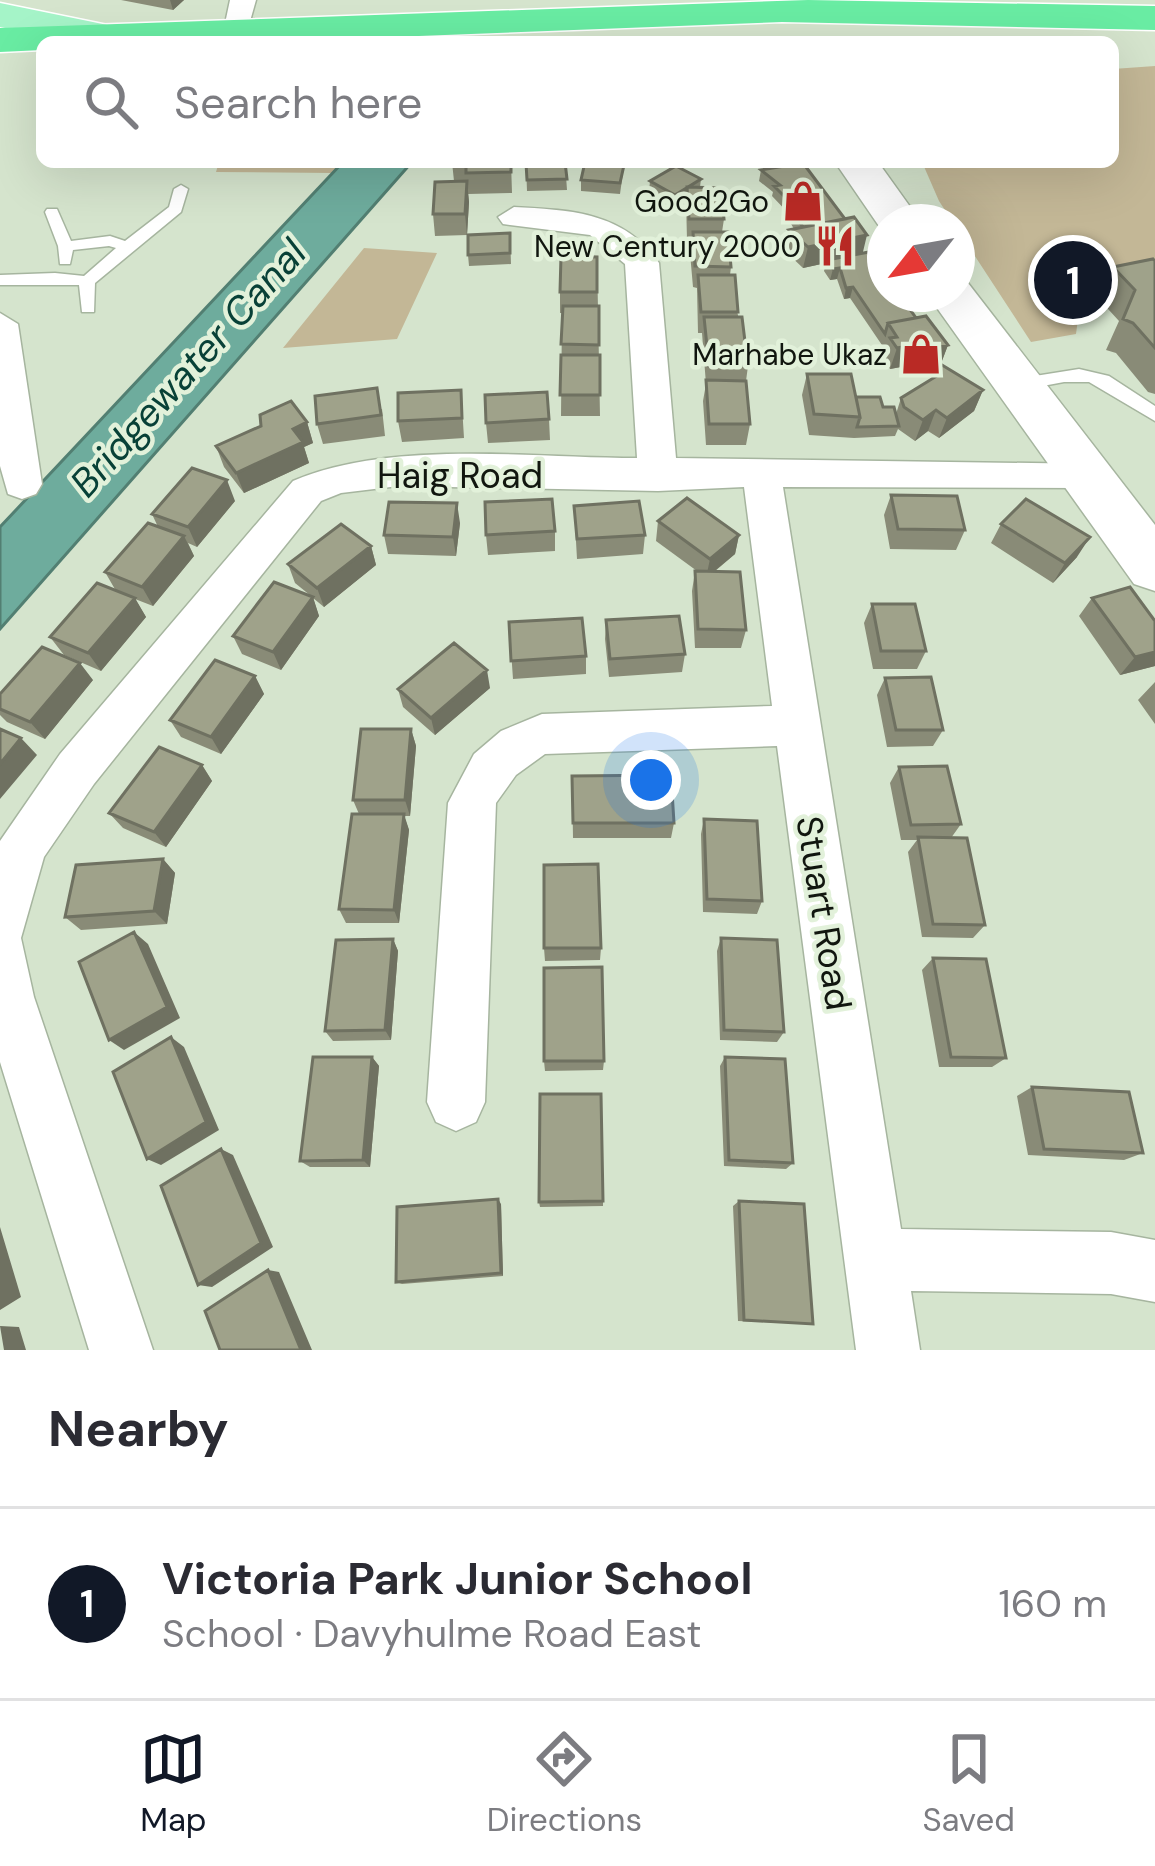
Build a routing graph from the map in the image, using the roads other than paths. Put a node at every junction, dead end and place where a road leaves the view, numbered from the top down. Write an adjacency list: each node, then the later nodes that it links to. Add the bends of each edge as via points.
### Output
1 (942, 8): 2 (highway); 5 (highway); 7 (highway)
2 (746, 18): 4 (highway)
3 (1155, 18): 5 (highway)
4 (240, 25): 6 (highway)
5 (1086, 30)
6 (124, 36)
7 (818, 36)
8 (1119, 44): 9 (highway)
9 (1155, 44)
10 (860, 168): 12 (street)
11 (181, 189): 16 (lane, via 176,209)
12 (886, 204)
13 (52, 212): 15 (lane)
14 (514, 217): 27 (street, via 604,227 641,263)
15 (66, 246): 16 (lane); 17 (lane)
16 (127, 247): 19 (lane)
17 (64, 273): 18 (lane); 19 (lane)
18 (0, 280)
19 (87, 282): 20 (lane)
20 (88, 308)
21 (964, 312): 23 (street)
22 (0, 325): 28 (street)
23 (1016, 385): 24 (lane, via 1099,374); 25 (street)
24 (1155, 415)
25 (1082, 474): 26 (street, Haig Road); 29 (street)
26 (762, 476): 27 (street, Haig Road); 30 (street, Stuart Road)
27 (658, 477): 31 (street, Haig Road, via 399,472 334,479 307,491 76,769 22,848)
28 (22, 484)
29 (1155, 568)
30 (795, 725): 33 (street, via 542,734 493,763 472,803); 34 (street, Stuart Road)
31 (0, 925)
32 (0, 952): 36 (street, via 7,997)
33 (456, 1102)
34 (877, 1260): 35 (street, via 1111,1263); 37 (street, Stuart Road)
35 (1155, 1271)
36 (122, 1350)
37 (888, 1350)

